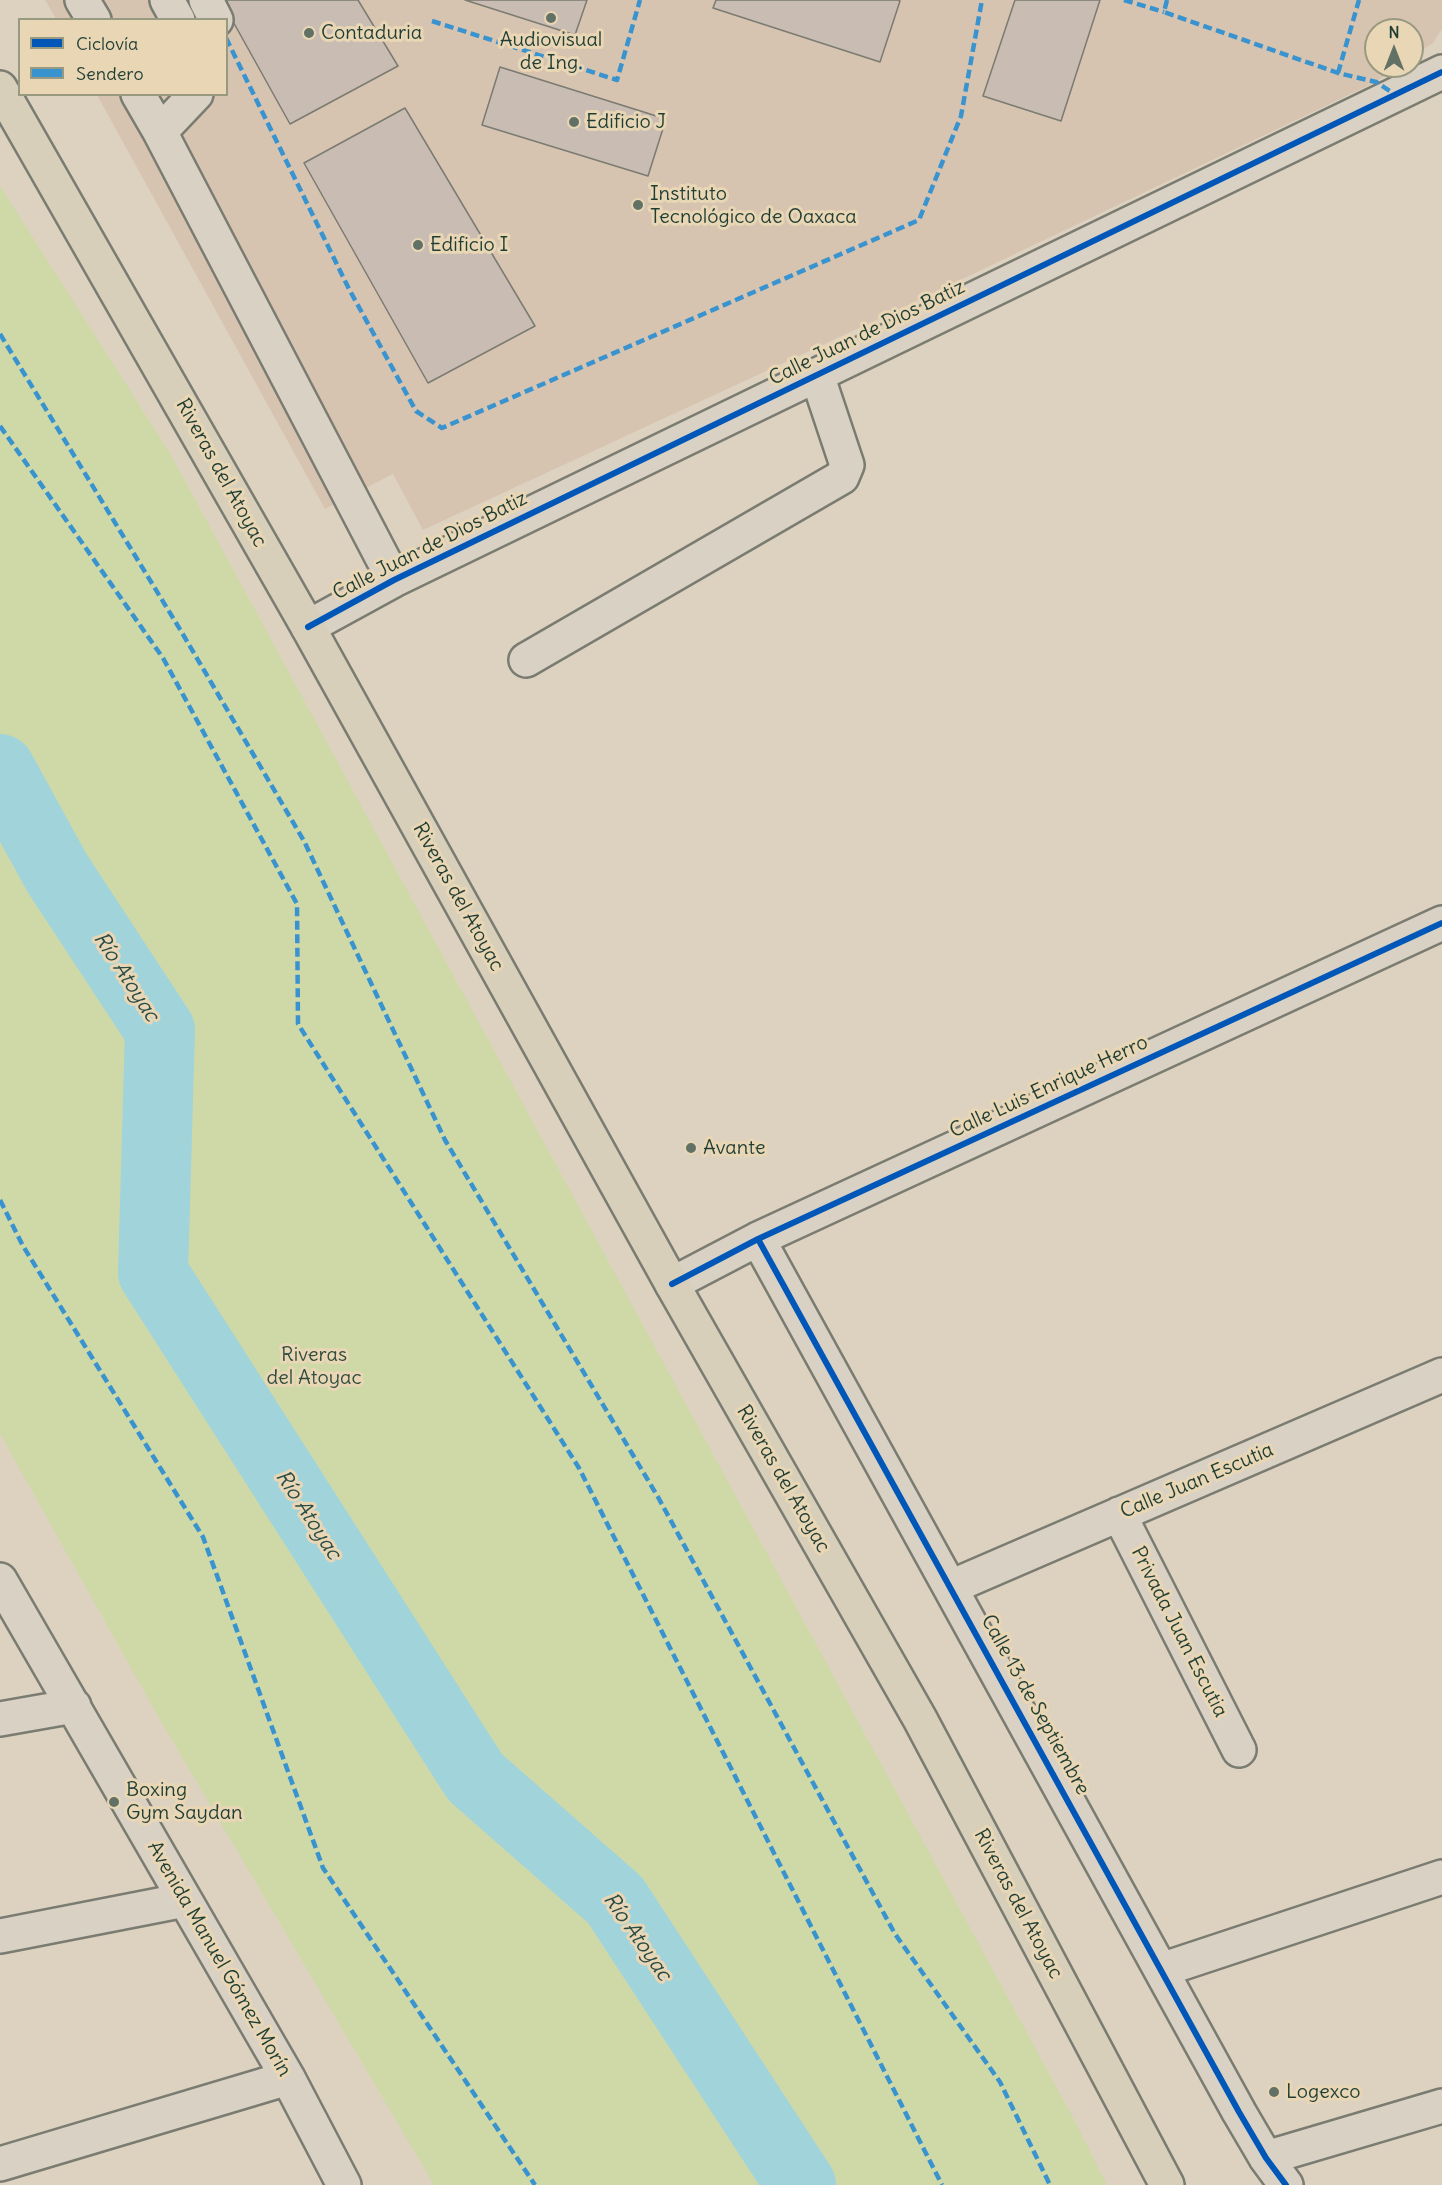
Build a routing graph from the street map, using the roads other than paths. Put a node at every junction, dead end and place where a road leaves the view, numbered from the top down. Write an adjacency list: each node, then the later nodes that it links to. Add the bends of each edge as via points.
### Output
1 (82, 0): 4 (street)
2 (167, 0): 5 (street)
3 (206, 0): 6 (street)
4 (92, 18)
5 (177, 18)
6 (215, 18)
7 (1442, 72): 12 (street, Calle Juan de Dios Batiz)
8 (0, 88): 14 (main road, Riveras del Atoyac)
9 (139, 96): 11 (street)
10 (194, 96): 11 (street)
11 (160, 132): 13 (street)
12 (817, 375): 13 (street, Calle Juan de Dios Batiz); 15 (street, via 847,465 842,477)
13 (394, 580): 14 (street, Calle Juan de Dios Batiz)
14 (308, 627): 18 (main road, Riveras del Atoyac)
15 (526, 660)
16 (1442, 923): 17 (street, Calle Luis Enrique Herro)
17 (758, 1239): 18 (street, Calle Luis Enrique Herro); 22 (street, Calle 13 de Septiembre)
18 (672, 1284): 35 (main road, Riveras del Atoyac, via 920,1719)
19 (1442, 1375): 20 (street, Calle Juan Escutia)
20 (1119, 1514): 22 (street, Calle Juan Escutia); 25 (street, Privada Juan Escutia)
21 (0, 1580): 23 (street, Avenida Manuel Gómez Morín)
22 (951, 1587): 29 (street, Calle 13 de Septiembre)
23 (74, 1706): 24 (street); 27 (street, Avenida Manuel Gómez Morín)
24 (0, 1719)
25 (1239, 1750)
26 (1442, 1877): 29 (street)
27 (185, 1900): 28 (street); 30 (street, Avenida Manuel Gómez Morín)
28 (0, 1936)
29 (1161, 1970): 32 (street, Calle 13 de Septiembre)
30 (288, 2078): 33 (street); 34 (street, Avenida Manuel Gómez Morín)
31 (1442, 2106): 32 (street)
32 (1266, 2158): 36 (street, Calle 13 de Septiembre)
33 (0, 2164)
34 (344, 2185)
35 (1167, 2185)
36 (1286, 2185)

